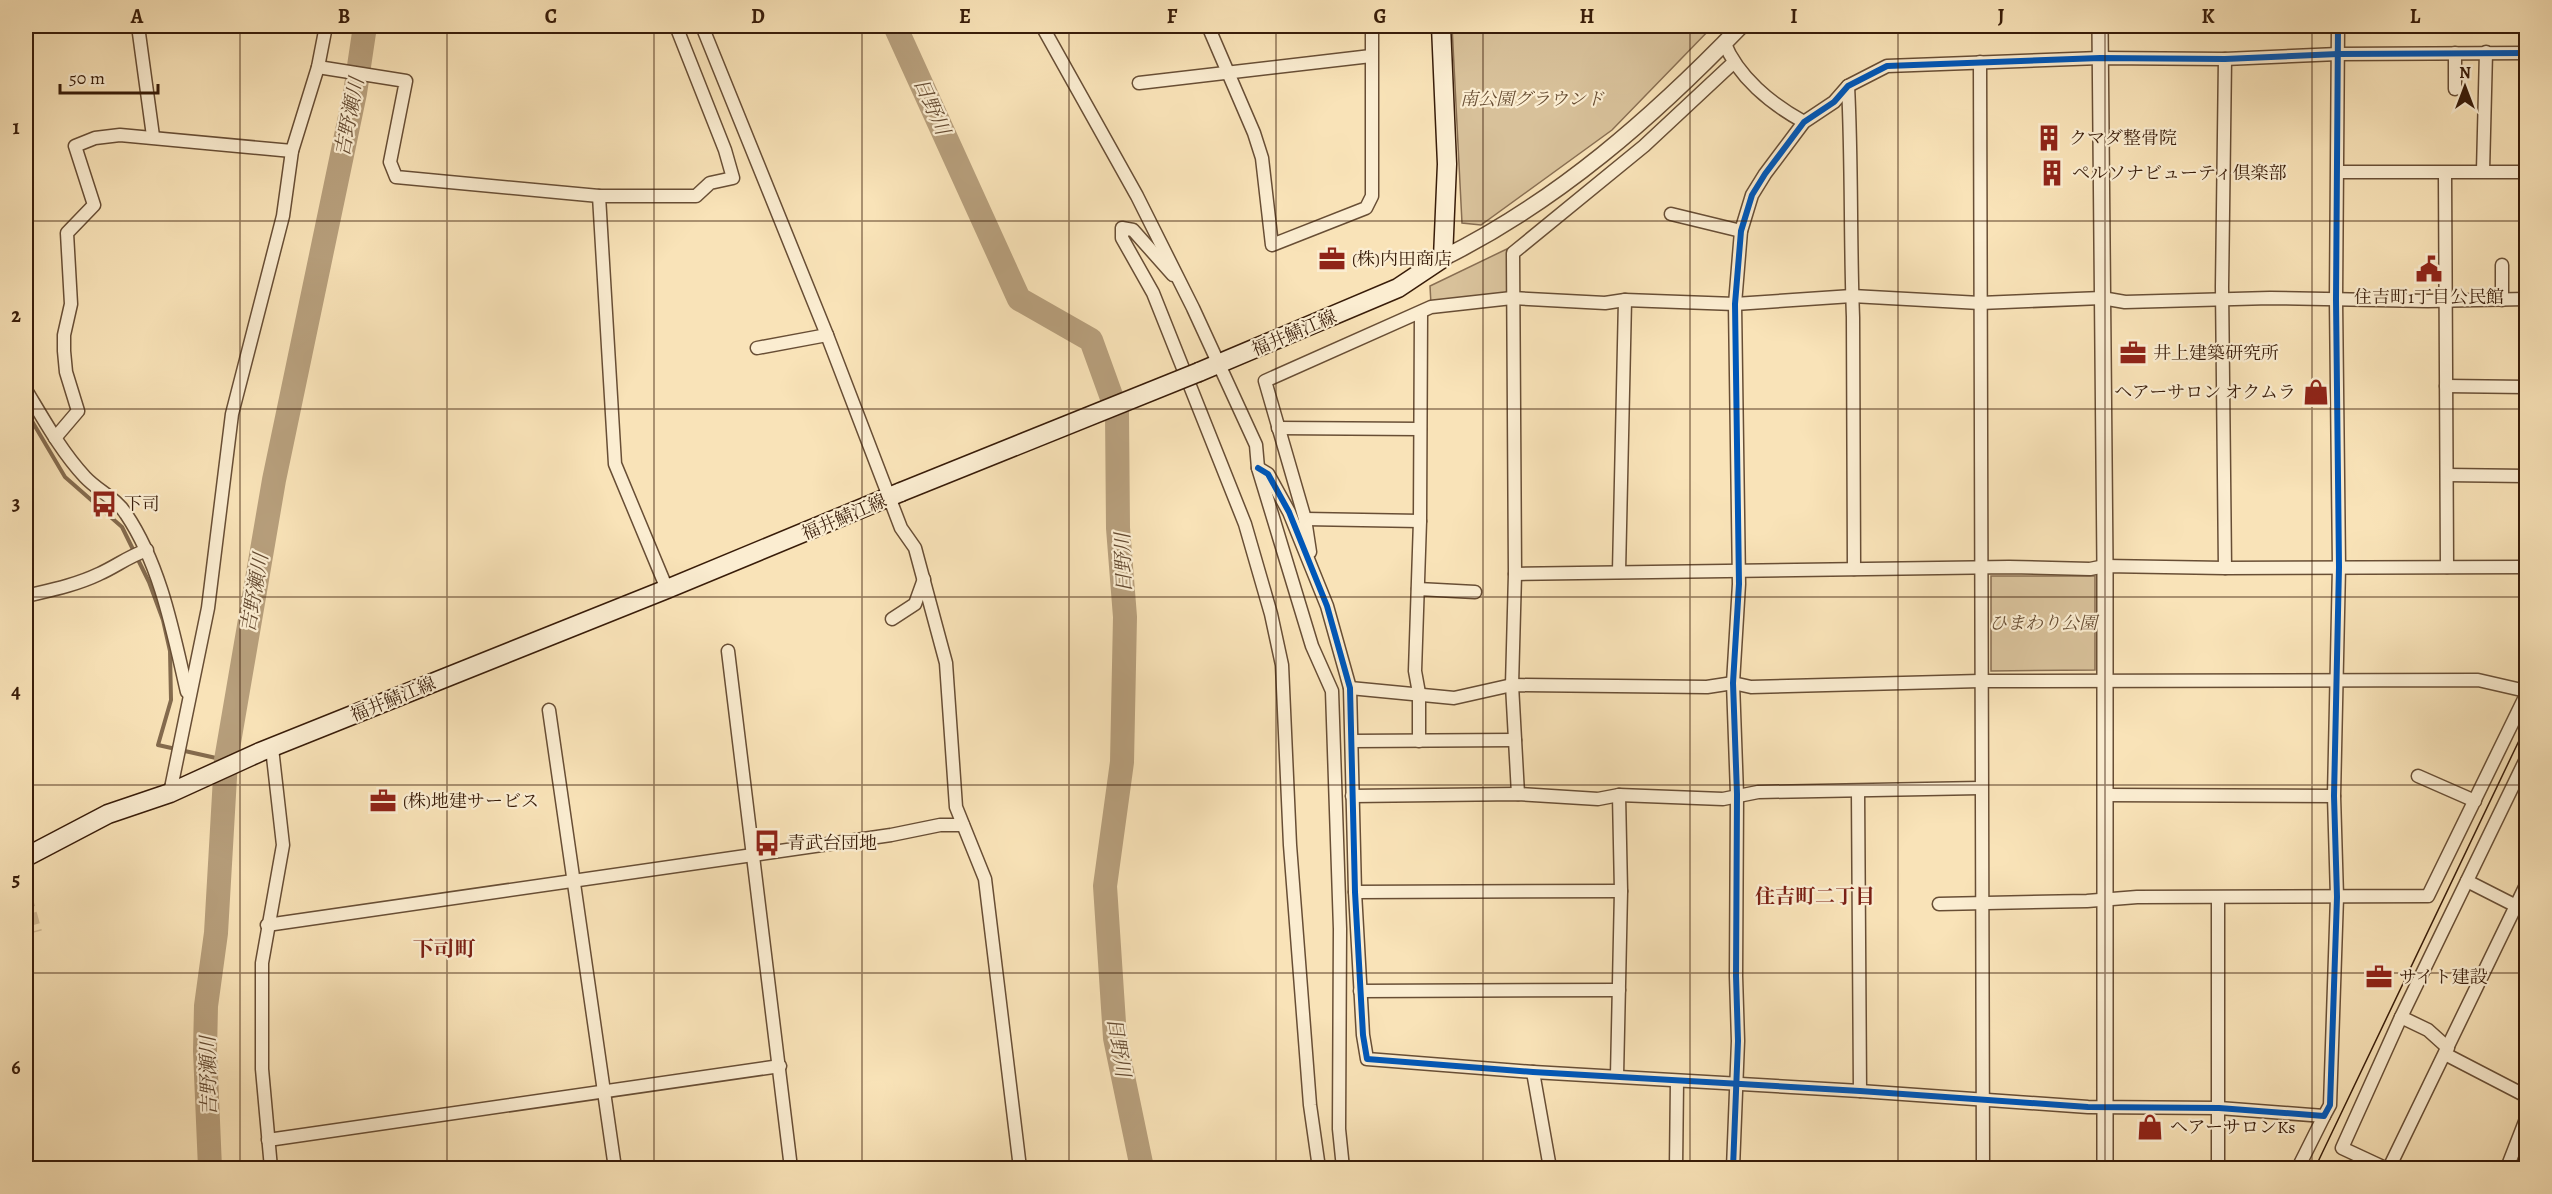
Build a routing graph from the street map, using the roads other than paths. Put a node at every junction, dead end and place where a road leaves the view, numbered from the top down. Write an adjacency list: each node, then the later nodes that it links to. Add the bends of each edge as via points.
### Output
1 (138, 26): 28 (street)
2 (326, 26): 22 (street)
3 (676, 26): 34 (street, via 733,178 710,183 696,196)
4 (702, 26): 52 (street)
5 (1042, 26): 39 (street)
6 (1208, 26): 23 (street)
7 (1372, 26): 17 (street)
8 (1441, 26): 37 (main road, via 1447,164)
9 (1741, 26): 12 (street)
10 (2100, 26): 18 (street)
11 (2338, 26): 16 (street)
12 (1724, 42): 21 (street); 37 (street, via 1691,78 1588,168 1490,235)
13 (2486, 52): 14 (street); 15 (street); 30 (street)
14 (2455, 53): 16 (street); 26 (street)
15 (2526, 53)
16 (2337, 54): 19 (street); 31 (street)
17 (1371, 56): 23 (street); 23 (street, via 1372,196 1366,208 1272,245 1262,158)
18 (2100, 58): 19 (street); 20 (street); 42 (street)
19 (2225, 59): 45 (street)
20 (1980, 62): 25 (street, via 1887,66); 49 (street)
21 (1732, 63): 27 (street, via 1772,101); 41 (street, via 1644,146 1513,253)
22 (318, 67): 29 (street); 34 (street, via 406,81 390,162 396,177)
23 (1229, 73): 24 (street)
24 (1139, 83)
25 (1848, 86): 27 (street, via 1834,102); 40 (street)
26 (2455, 89)
27 (1804, 122): 36 (street, via 1752,195)
28 (153, 136): 29 (street); 60 (street, via 103,137 75,146 94,205 67,233 71,304 64,351 78,411)
29 (292, 152): 94 (street, via 283,216 232,414 208,608)
30 (2483, 171): 32 (street); 33 (street)
31 (2338, 172): 33 (street); 46 (street)
32 (2526, 172)
33 (2445, 174): 48 (street)
34 (599, 196): 80 (street, via 615,464)
35 (1671, 214): 36 (street)
36 (1741, 231): 50 (street)
37 (1443, 258): 54 (main road, 福井鯖江線, via 1398,288)
38 (2502, 265): 47 (street)
39 (1180, 282): 54 (street); 150 (street, via 1133,230 1122,228 1122,238 1153,293 1245,524 1280,654 1290,845 1310,1105)
40 (1852, 296): 49 (street); 50 (street); 74 (street)
41 (1512, 298): 44 (street, via 1605,303); 51 (street, via 1431,307); 77 (street)
42 (2102, 298): 45 (street, via 2125,302); 49 (street); 68 (street)
43 (2526, 299): 47 (street)
44 (1625, 300): 50 (street); 75 (street)
45 (2223, 300): 46 (street); 73 (street)
46 (2336, 300): 48 (street); 69 (street)
47 (2502, 300): 48 (street)
48 (2446, 301): 55 (street)
49 (1980, 303): 72 (street)
50 (1735, 304): 76 (street)
51 (1421, 313): 58 (street, via 1265,381); 59 (street)
52 (827, 335): 53 (street); 64 (street)
53 (757, 348)
54 (1219, 364): 61 (street, via 1256,446); 64 (main road, 福井鯖江線, bridge)
55 (2446, 386): 56 (street); 62 (street)
56 (2526, 387)
57 (26, 390): 60 (street)
58 (1278, 428): 59 (street); 65 (street)
59 (1420, 429): 66 (street)
60 (55, 438): 67 (street, via 88,480 125,512)
61 (1258, 468): 78 (street, via 1268,474 1289,512); 151 (street, via 1312,646 1332,690 1341,929 1339,1129)
62 (2447, 475): 63 (street); 70 (street)
63 (2526, 476)
64 (895, 495): 79 (street, via 901,528 915,548); 80 (main road, 福井鯖江線)
65 (1305, 519): 66 (street); 78 (street)
66 (1420, 521): 81 (street)
67 (147, 550): 83 (street, via 66,587); 94 (street, via 171,622)
68 (2105, 566): 72 (street); 73 (street); 87 (street)
69 (2339, 567): 70 (street); 73 (street); 88 (street)
70 (2447, 567): 71 (street)
71 (2526, 567)
72 (1983, 568): 74 (street); 86 (street)
73 (2225, 568)
74 (1854, 570): 76 (street)
75 (1619, 572): 76 (street); 77 (street)
76 (1737, 573): 89 (street)
77 (1515, 574): 90 (street)
78 (1313, 575): 91 (street, via 1327,606)
79 (924, 578): 84 (street, via 915,604); 112 (street, via 946,663 956,807)
80 (667, 589): 99 (main road, 福井鯖江線)
81 (1418, 589): 82 (street); 92 (street, via 1415,671)
82 (1475, 592)
83 (26, 596)
84 (892, 620)
85 (728, 651): 113 (street)
86 (1980, 681): 87 (street); 89 (street, via 1751,687); 102 (street)
87 (2104, 681): 88 (street); 108 (street)
88 (2336, 681): 93 (street, via 2478,680); 109 (street)
89 (1733, 683): 90 (street, via 1707,687); 106 (street)
90 (1512, 685): 92 (street, via 1454,698); 96 (street)
91 (1350, 688): 92 (street); 97 (street)
92 (1419, 693): 98 (street)
93 (2526, 693): 111 (street)
94 (188, 696): 103 (street)
95 (549, 710): 115 (street)
96 (1515, 740): 98 (street); 105 (street)
97 (1352, 741): 98 (street); 110 (street)
98 (1419, 741)
99 (266, 750): 103 (main road, 福井鯖江線); 126 (street, via 283,845)
100 (2526, 759): 116 (street)
101 (2418, 776): 111 (street)
102 (1980, 788): 104 (street); 123 (street)
103 (177, 789): 114 (main road, 福井鯖江線, via 108,814)
104 (1858, 791): 106 (street); 137 (street)
105 (1518, 794): 107 (street, via 1598,799); 110 (street)
106 (1737, 794): 107 (street, via 1723,799); 135 (street)
107 (1619, 795): 118 (street)
108 (2105, 795): 109 (street); 122 (street)
109 (2334, 795): 120 (street)
110 (1352, 796): 119 (street)
111 (2475, 801): 120 (street, via 2428,896)
112 (963, 825): 113 (street, via 940,825); 149 (street, via 985,879)
113 (755, 855): 115 (street); 131 (street)
114 (26, 856)
115 (573, 880): 126 (street); 136 (street)
116 (2467, 881): 125 (street); 129 (street)
117 (2526, 885): 125 (street)
118 (1621, 891): 119 (street); 127 (street)
119 (1355, 892): 128 (street)
120 (2337, 897): 121 (street); 142 (street, via 2330,1105)
121 (2218, 899): 122 (street); 141 (street)
122 (2106, 900): 123 (street); 140 (street)
123 (1983, 903): 124 (street); 139 (street)
124 (1939, 904)
125 (2521, 909): 130 (street)
126 (267, 925): 144 (street, via 262,963 262,1069)
127 (1619, 990): 128 (street); 133 (street)
128 (1360, 991): 132 (street, via 1367,1059)
129 (2401, 1017): 130 (street, via 2428,1030); 145 (street, via 2342,1148)
130 (2446, 1051): 138 (street); 159 (street)
131 (780, 1066): 136 (street); 148 (street)
132 (1533, 1072): 133 (street); 152 (street)
133 (1617, 1076): 134 (street)
134 (1677, 1081): 135 (street); 153 (street)
135 (1736, 1084): 137 (street); 154 (street)
136 (603, 1091): 144 (street); 147 (street)
137 (1860, 1091): 139 (street)
138 (2526, 1096)
139 (1983, 1101): 140 (street); 155 (street)
140 (2106, 1107): 141 (street); 156 (street)
141 (2219, 1108): 142 (street); 157 (street)
142 (2325, 1116): 158 (street)
143 (2526, 1119): 160 (street)
144 (268, 1140): 146 (street)
145 (2369, 1165): 159 (street)
146 (271, 1168)
147 (615, 1168)
148 (791, 1168)
149 (1020, 1168)
150 (1319, 1168)
151 (1343, 1168)
152 (1550, 1168)
153 (1676, 1168)
154 (1733, 1168)
155 (1983, 1168)
156 (2105, 1168)
157 (2218, 1168)
158 (2298, 1168)
159 (2387, 1168)
160 (2507, 1168)

